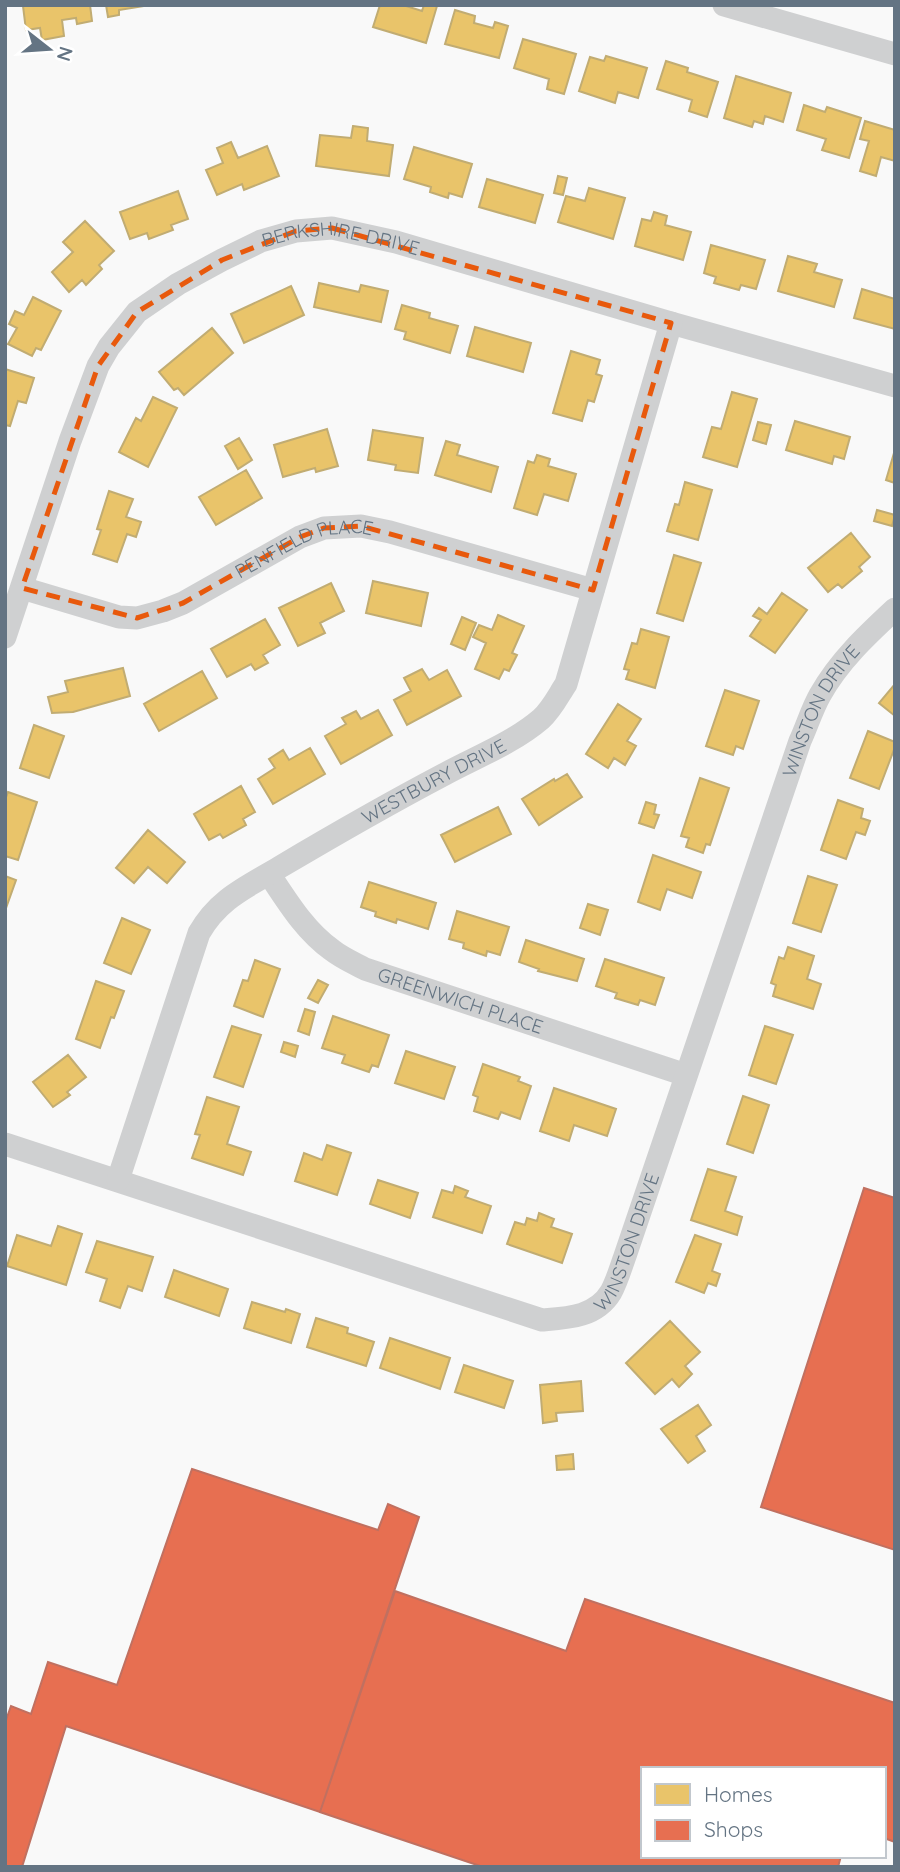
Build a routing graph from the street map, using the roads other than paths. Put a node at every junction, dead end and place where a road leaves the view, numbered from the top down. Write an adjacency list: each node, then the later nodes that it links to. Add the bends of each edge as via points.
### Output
1 (724, 5): 2 (street)
2 (895, 54)
3 (671, 323): 4 (street, BERKSHIRE DRIVE); 5 (street, BERKSHIRE DRIVE, via 397,242 332,228 296,231 261,241 178,284 137,312 108,347 70,441); 6 (street, WESTBURY DRIVE)
4 (895, 386)
5 (22, 588): 6 (street, PENFIELD PLACE, via 119,617 137,618 183,603 300,537 324,528 361,526); 8 (street, BERKSHIRE DRIVE)
6 (593, 590): 9 (street, WESTBURY DRIVE, via 566,684 543,717)
7 (895, 608): 10 (street, WINSTON DRIVE, via 857,645 819,696)
8 (5, 637)
9 (269, 874): 10 (street, GREENWICH PLACE, via 319,939 365,969); 12 (street, WESTBURY DRIVE, via 220,904 198,933)
10 (686, 1075): 12 (street, WINSTON DRIVE, via 610,1293 595,1308 570,1318 542,1320)
11 (5, 1144): 12 (street, WINSTON DRIVE)
12 (118, 1180)

